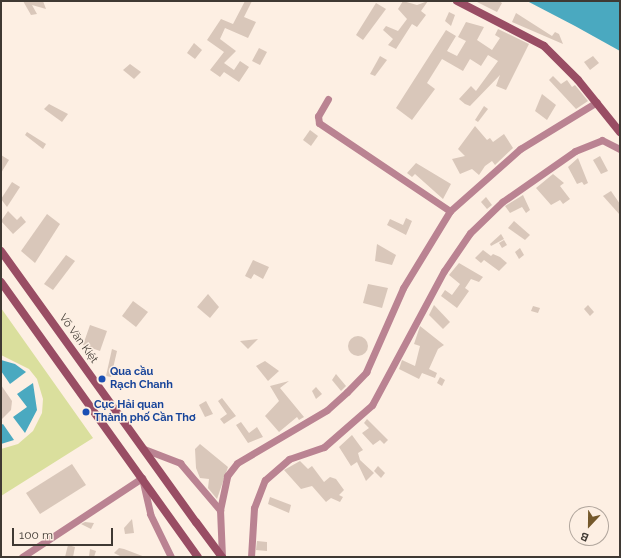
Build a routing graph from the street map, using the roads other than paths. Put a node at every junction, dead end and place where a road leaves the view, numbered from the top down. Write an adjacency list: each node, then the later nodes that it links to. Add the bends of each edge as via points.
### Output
1 (457, 1): 3 (main road, via 544,46)
2 (328, 99): 6 (street, via 318,116 318,123)
3 (598, 104): 4 (main road); 6 (street, via 520,149)
4 (619, 131)
5 (620, 149): 16 (street, via 602,140 575,151 502,202 470,233 444,271 372,405 324,447 288,460 265,480 254,508)
6 (450, 211): 11 (street, via 403,288 366,372 326,410 237,463 227,476)
7 (1, 251): 9 (main road, Võ Văn Kiệt)
8 (1, 282): 10 (main road)
9 (144, 449): 11 (street, via 180,463); 15 (main road, Võ Văn Kiệt, bridge)
10 (142, 478): 12 (street); 13 (street, via 150,514); 14 (main road)
11 (220, 510): 15 (street)
12 (22, 557)
13 (171, 557)
14 (198, 557)
15 (222, 557)
16 (251, 557)

